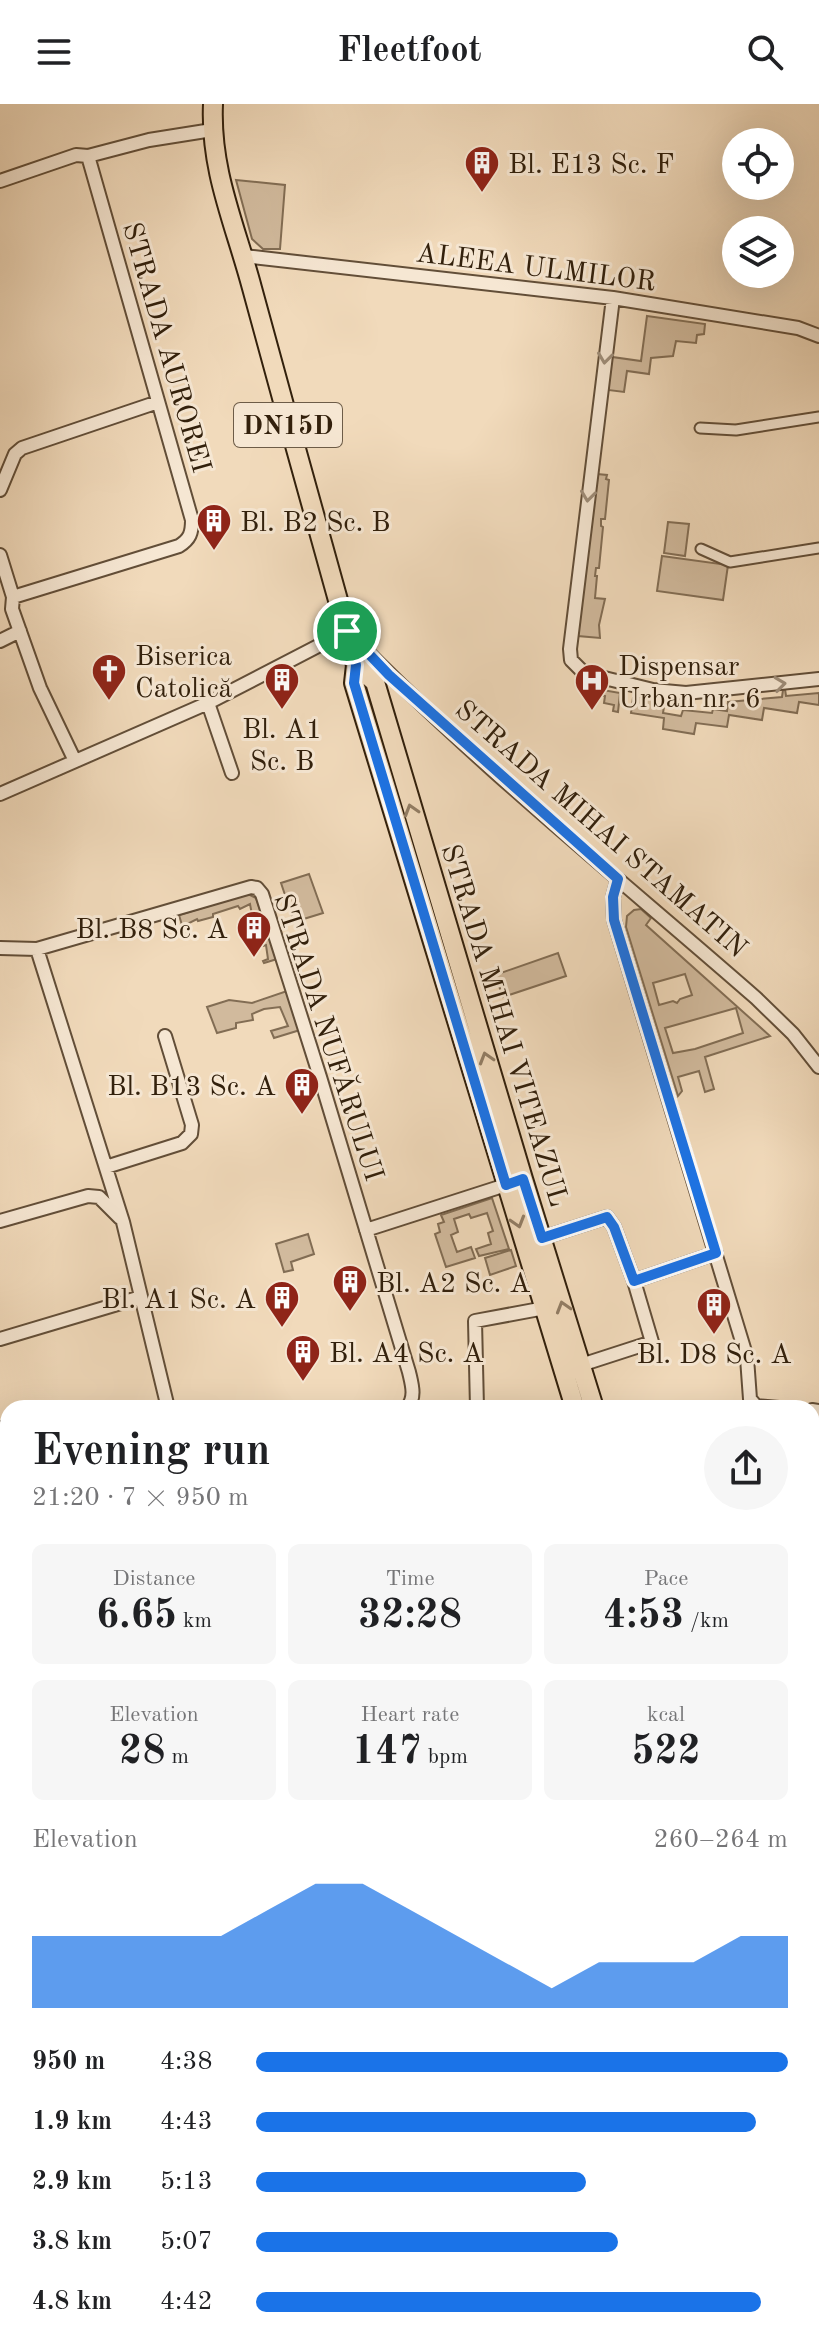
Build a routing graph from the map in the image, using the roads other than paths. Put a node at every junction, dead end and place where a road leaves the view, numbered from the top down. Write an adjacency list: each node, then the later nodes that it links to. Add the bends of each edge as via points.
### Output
1 (213, 104): 2 (main road, STRADA MIHAI VITEAZUL / DN15D)
2 (212, 130): 3 (street); 5 (main road, STRADA MIHAI VITEAZUL / DN15D, via 220,185)
3 (88, 156): 4 (street, via 76,155); 8 (street, STRADA AUROREI)
4 (0, 181)
5 (244, 256): 6 (street, ALEEA ULMILOR); 17 (main road, STRADA MIHAI VITEAZUL / DN15D)
6 (613, 298): 7 (street, ALEEA ULMILOR, via 798,328); 21 (street, one-way to 21, via 571,660 584,673 686,693)
7 (819, 336)
8 (158, 402): 11 (street, via 22,448); 15 (street, STRADA AUROREI, via 192,520 188,541)
9 (819, 417): 10 (street, via 736,430)
10 (700, 428)
11 (0, 490)
12 (819, 548): 13 (street, via 730,562)
13 (701, 549)
14 (0, 555): 15 (street)
15 (13, 597): 16 (street)
16 (20, 631): 18 (street); 23 (street)
17 (347, 631): 19 (main road, STRADA MIHAI VITEAZUL / DN15D); 20 (street, STRADA MIHAI STAMATIN); 22 (street)
18 (0, 641)
19 (356, 665): 20 (main road); 32 (main road, STRADA MIHAI VITEAZUL / DN15D, via 354,683)
20 (382, 679): 26 (street, STRADA MIHAI STAMATIN); 32 (main road, STRADA MIHAI VITEAZUL / DN15D, one-way to 20)
21 (819, 679)
22 (208, 703): 23 (street); 24 (street)
23 (75, 761): 25 (street)
24 (232, 773)
25 (0, 794)
26 (618, 879): 30 (street, STRADA MIHAI STAMATIN, via 756,998); 37 (street, via 614,920)
27 (0, 948): 28 (street, STRADA NUFĂRULUI)
28 (37, 949): 31 (street); 35 (street, STRADA NUFĂRULUI, via 257,888)
29 (165, 1036): 31 (street, via 191,1134 182,1143)
30 (819, 1067)
31 (106, 1167): 34 (street)
32 (514, 1182): 35 (street); 36 (main road, STRADA MIHAI VITEAZUL / DN15D); 40 (main road, STRADA MIHAI VITEAZUL / DN15D, one-way to 40)
33 (0, 1221): 34 (street, via 88,1196 99,1197)
34 (123, 1222): 39 (street)
35 (366, 1230): 45 (street, STRADA NUFĂRULUI, via 414,1390)
36 (542, 1238): 38 (street, via 607,1217); 42 (main road, STRADA MIHAI VITEAZUL / DN15D, one-way to 36)
37 (716, 1253): 38 (street); 49 (street, via 747,1358)
38 (634, 1281): 43 (street, via 652,1342)
39 (141, 1297): 41 (street); 44 (street)
40 (545, 1308): 42 (main road, STRADA MIHAI VITEAZUL / DN15D); 46 (street, via 475,1321)
41 (0, 1339)
42 (566, 1347): 43 (main road, STRADA MIHAI VITEAZUL / DN15D); 47 (main road, STRADA MIHAI VITEAZUL / DN15D)
43 (581, 1365): 48 (main road, STRADA MIHAI VITEAZUL / DN15D)
44 (166, 1400)
45 (412, 1400)
46 (477, 1400)
47 (574, 1400)
48 (592, 1400)
49 (751, 1400)

